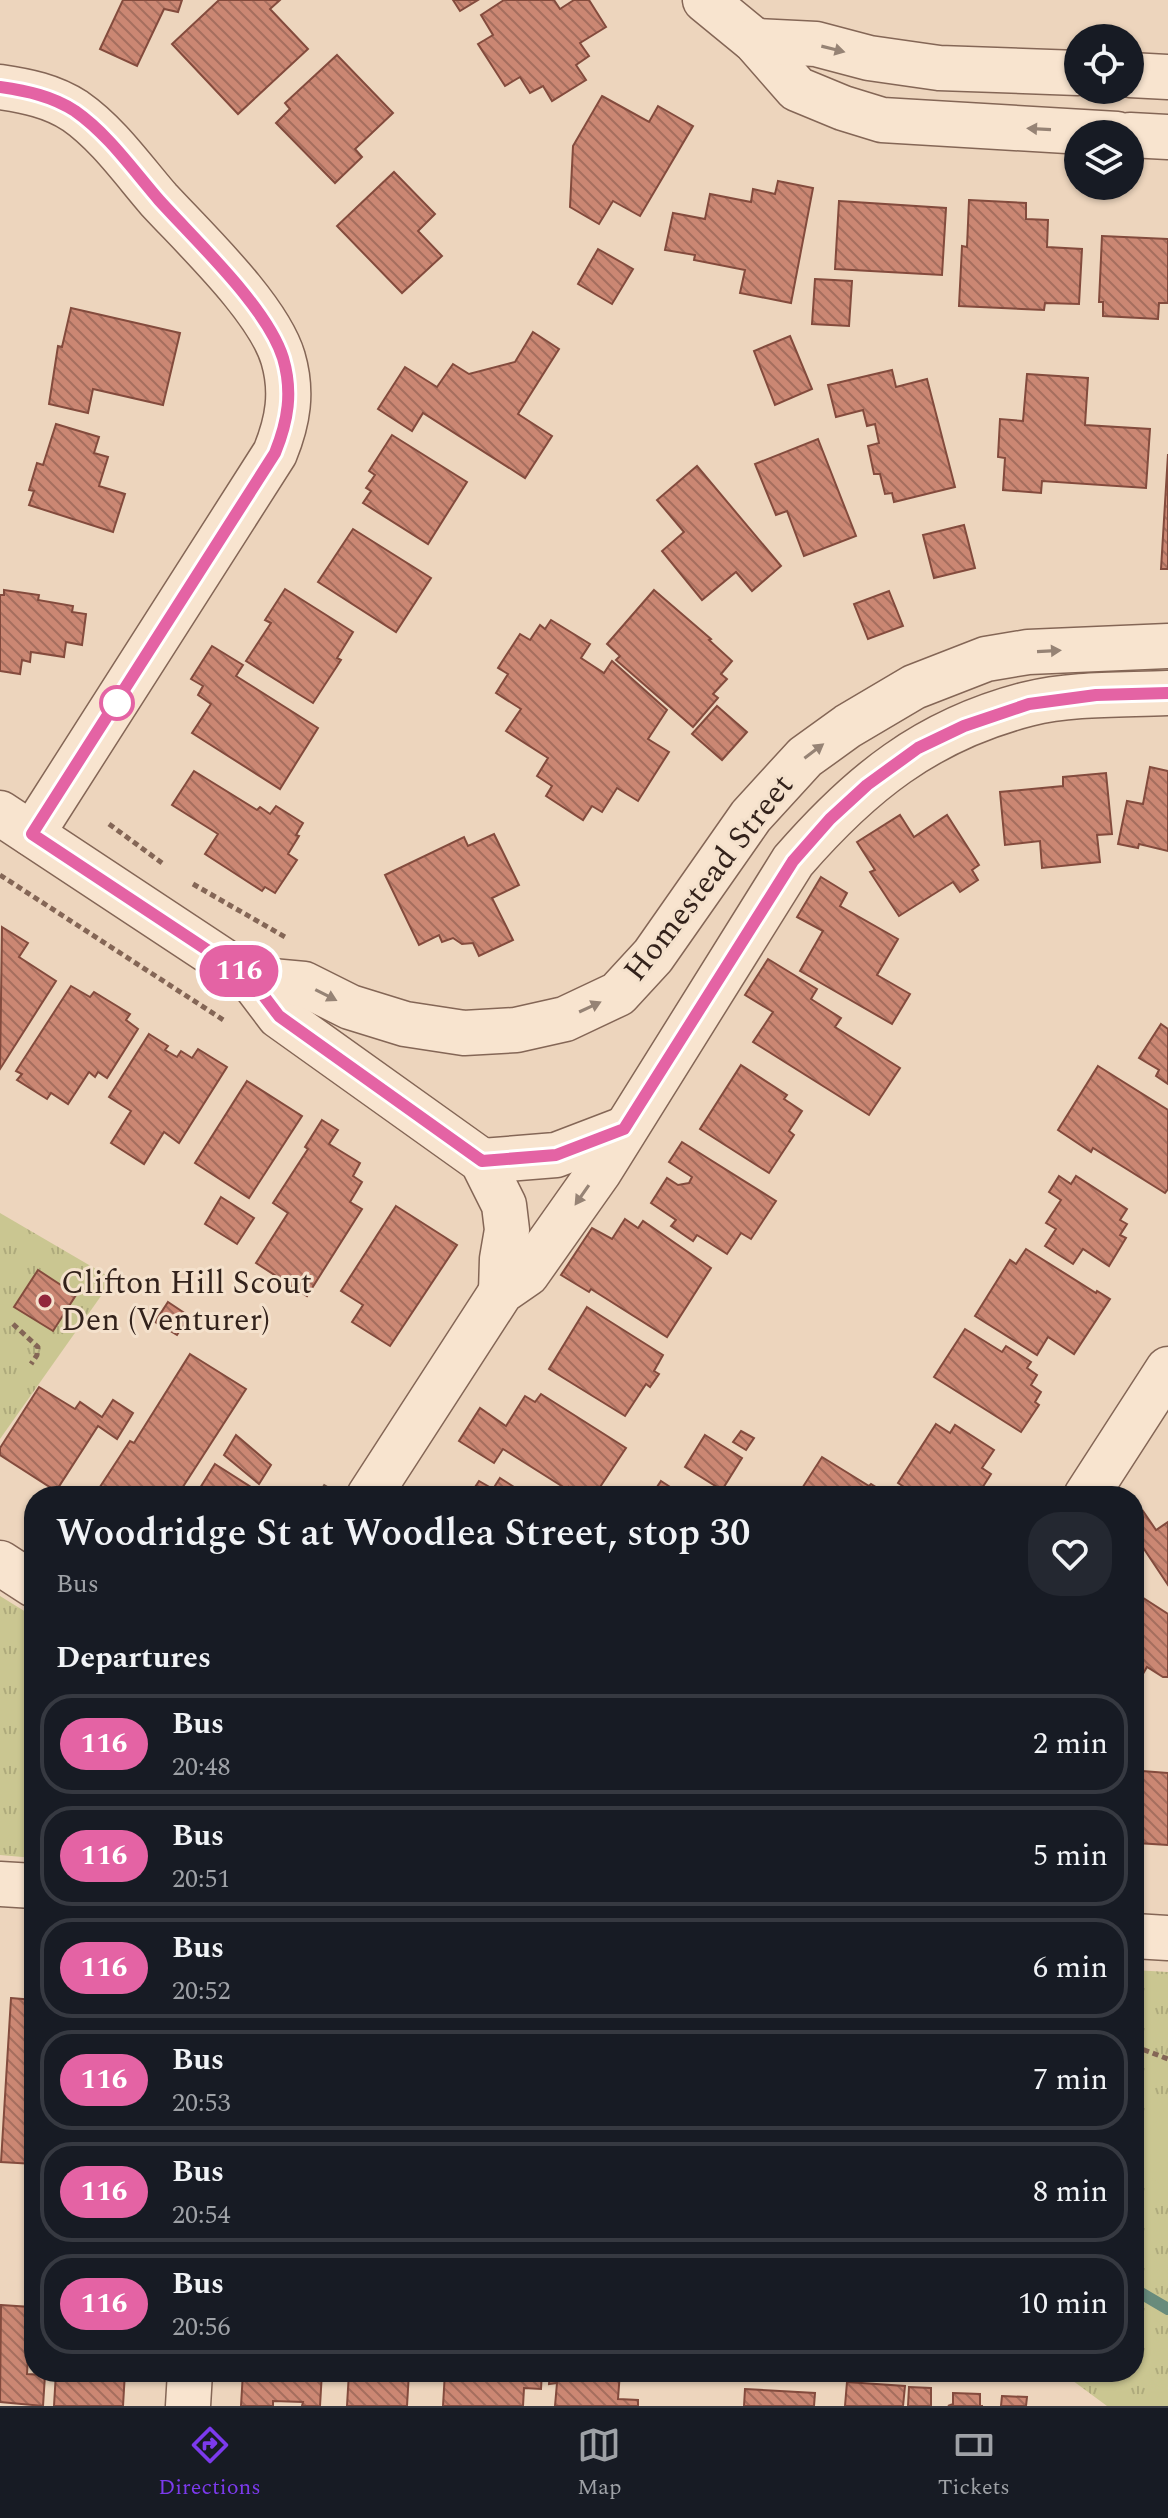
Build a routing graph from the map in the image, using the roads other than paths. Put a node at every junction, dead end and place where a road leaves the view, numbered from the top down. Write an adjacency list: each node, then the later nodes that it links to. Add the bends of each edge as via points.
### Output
1 (705, 0): 2 (street)
2 (755, 41): 3 (street, one-way to 3, via 816,44 939,68); 7 (street, one-way to 2, via 882,120 797,89)
3 (1064, 72)
4 (1144, 76): 5 (street)
5 (1168, 77)
6 (0, 87): 12 (street, via 37,93 74,111 102,135 247,298 269,328 289,387 286,426 275,453)
7 (1064, 131)
8 (1144, 136): 9 (street)
9 (1168, 137)
10 (1168, 646): 13 (street, Homestead Street, one-way to 10, via 304,984 350,1007 405,1024 464,1033 516,1030 565,1019 618,994 653,956 751,816 805,757 848,726 914,687 986,659)
11 (1168, 693): 14 (street, Homestead Street, via 1029,704 918,748 867,785 793,861)
12 (16, 824): 13 (street)
13 (251, 979): 15 (street, via 279,1016)
14 (624, 1129): 15 (street, via 556,1155); 16 (street, Homestead Street, one-way to 16, via 527,1274)
15 (482, 1161): 16 (street, via 504,1205)
16 (501, 1292): 18 (street, Homestead Street)
17 (1168, 1369): 19 (street)
18 (375, 1486)
19 (1092, 1486)
20 (0, 1563): 21 (street)
21 (24, 1579)
22 (0, 1884): 23 (street)
23 (24, 1885)
24 (1144, 1937): 25 (street)
25 (1168, 1938)
26 (189, 2382): 27 (street)
27 (188, 2406)

